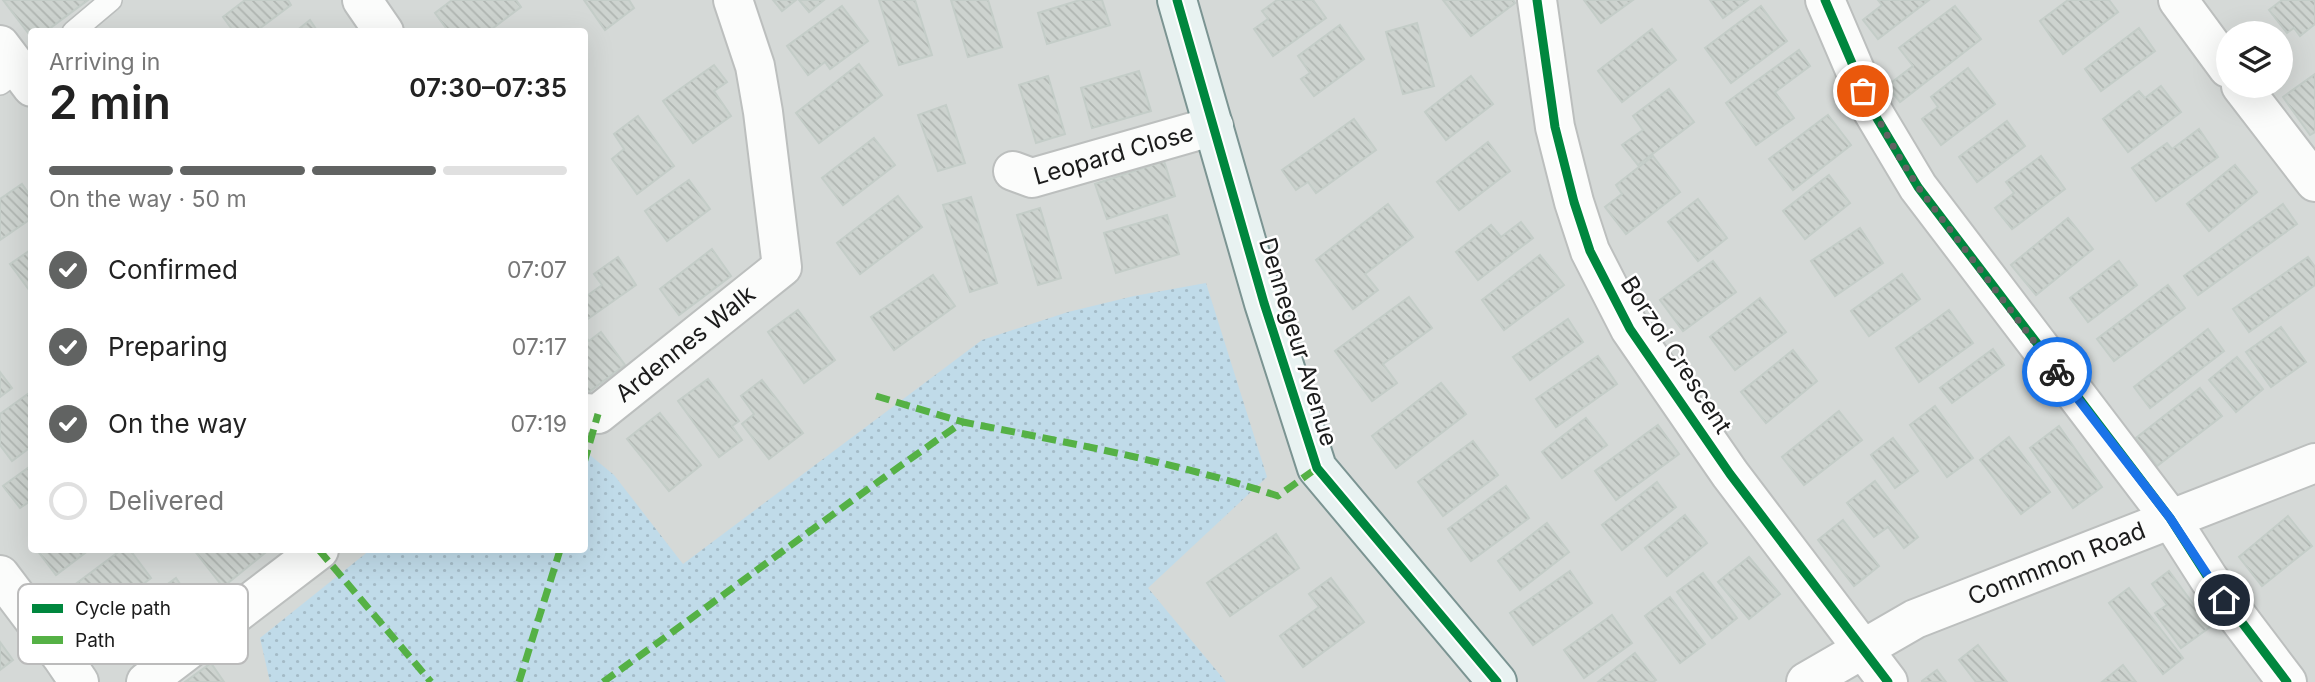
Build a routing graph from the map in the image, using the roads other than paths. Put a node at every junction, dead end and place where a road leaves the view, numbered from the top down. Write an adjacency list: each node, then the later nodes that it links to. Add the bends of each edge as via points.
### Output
1 (111, 0): 8 (lane)
2 (362, 0): 9 (street)
3 (733, 0): 15 (street, Ardennes Walk, via 755,66 764,112 782,267 598,414)
4 (1177, 0): 12 (street, Dennegeur Avenue)
5 (1537, 0): 22 (street, Borzoi Crescent, via 1555,127 1590,251 1630,329 1714,452)
6 (1825, 0): 17 (street, via 1872,110 1918,187)
7 (2178, 0): 10 (street)
8 (78, 28)
9 (381, 28)
10 (2216, 52)
11 (2250, 98): 14 (street)
12 (1214, 126): 13 (street, Leopard Close, via 1032,178); 27 (street, Dennegeur Avenue, via 1317,468)
13 (1013, 171)
14 (2315, 182)
15 (588, 413)
16 (2315, 463): 17 (street, Commmon Road)
17 (2170, 518): 22 (street, Commmon Road, via 1915,619); 30 (street, via 2208,579)
18 (315, 553): 21 (street)
19 (0, 575): 20 (street)
20 (18, 599)
21 (248, 604)
22 (1863, 648): 28 (street, Commmon Road); 29 (street, Borzoi Crescent)
23 (67, 664): 25 (street)
24 (170, 664): 26 (street)
25 (79, 682)
26 (146, 682)
27 (1497, 682)
28 (1806, 682)
29 (1888, 682)
30 (2287, 682)

